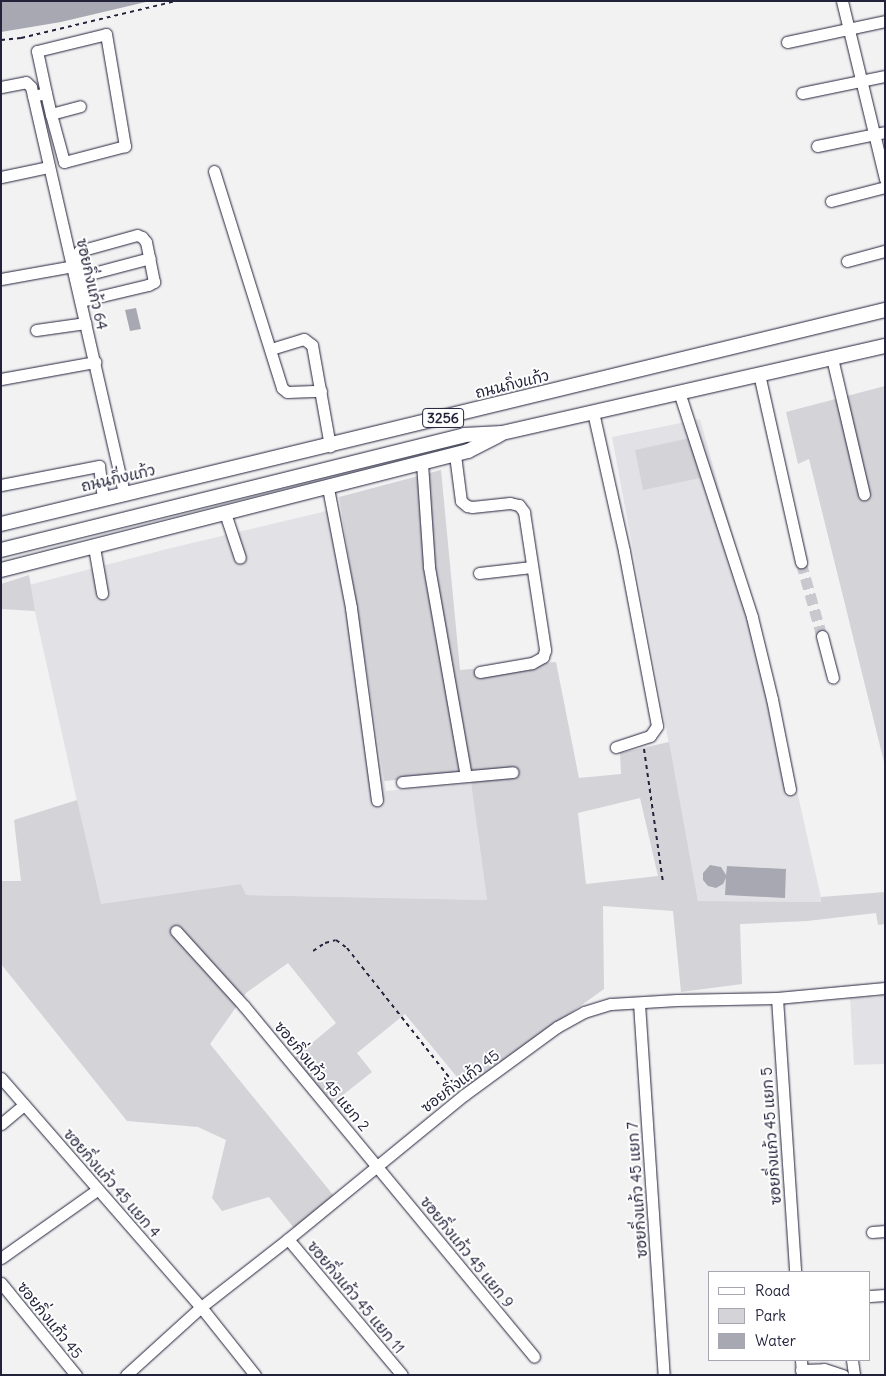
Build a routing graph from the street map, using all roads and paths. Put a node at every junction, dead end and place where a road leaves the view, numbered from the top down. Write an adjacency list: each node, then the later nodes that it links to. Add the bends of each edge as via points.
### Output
1 (176, 1): 5 (path, via 40,34)
2 (842, 1): 4 (street)
3 (885, 21): 4 (street)
4 (849, 30): 6 (street); 8 (street)
5 (1, 40)
6 (787, 42)
7 (885, 76): 8 (street)
8 (861, 81): 11 (street); 15 (street)
9 (1, 87): 12 (street, ซอยกิ่งแก้ว 64, via 26,82)
10 (46, 92): 12 (street); 14 (street); 14 (street, via 37,51 106,34 125,146 64,162)
11 (802, 93)
12 (33, 96): 17 (street, ซอยกิ่งแก้ว 64)
13 (80, 106): 14 (street)
14 (52, 114)
15 (879, 133): 16 (street); 20 (street)
16 (817, 146)
17 (49, 167): 19 (street); 26 (street, ซอยกิ่งแก้ว 64)
18 (214, 171): 34 (street)
19 (1, 177)
20 (885, 179)
21 (885, 187): 22 (street)
22 (831, 201)
23 (885, 251): 25 (street)
24 (150, 258): 27 (street); 27 (street, via 146,242 137,235 83,249 77,255); 29 (street, via 154,282 148,286)
25 (847, 261)
26 (72, 266): 28 (street); 29 (street, ซอยกิ่งแก้ว 64)
27 (82, 276): 29 (street)
28 (1, 279)
29 (85, 300): 31 (street, ซอยกิ่งแก้ว 64)
30 (885, 310): 43 (main road, ถนนกิ่งแก้ว / 3256)
31 (86, 323): 32 (street); 36 (street, ซอยกิ่งแก้ว 64)
32 (36, 330)
33 (885, 346): 35 (main road, 3256)
34 (271, 349): 39 (street, via 284,391); 39 (street, via 309,340)
35 (832, 358): 37 (main road, 3256); 49 (street)
36 (95, 362): 38 (street); 48 (street, ซอยกิ่งแก้ว 64)
37 (759, 374): 40 (main road, 3256); 56 (street)
38 (1, 379)
39 (321, 391): 43 (street)
40 (679, 392): 41 (main road, 3256); 69 (street, via 752,617)
41 (593, 412): 42 (main road, 3256); 64 (street, via 624,551 657,726 654,732)
42 (502, 433): 44 (main road, 3256, via 468,452); 54 (main road, 3256, via 464,435)
43 (330, 446): 48 (main road, ถนนกิ่งแก้ว / 3256)
44 (455, 455): 45 (main road, 3256); 57 (street, via 461,501 467,506 510,503 519,505 524,512)
45 (422, 463): 47 (main road, 3256); 67 (street, via 429,567)
46 (1, 485): 50 (street, via 100,466)
47 (328, 488): 51 (main road, 3256); 70 (street, via 351,608)
48 (124, 493): 50 (main road, ถนนกิ่งแก้ว / 3256)
49 (864, 494)
50 (103, 498): 52 (main road, ถนนกิ่งแก้ว / 3256)
51 (225, 513): 53 (main road, 3256); 55 (street)
52 (1, 524)
53 (94, 547): 58 (main road, 3256); 60 (street)
54 (1, 550)
55 (240, 558)
56 (801, 562)
57 (532, 567): 59 (street); 62 (street, via 545,650 543,657 532,663)
58 (1, 570)
59 (479, 573)
60 (102, 593)
61 (822, 636): 63 (street)
62 (480, 672)
63 (833, 678)
64 (642, 738): 65 (street); 71 (path)
65 (616, 747)
66 (513, 772): 67 (street)
67 (466, 776): 68 (street)
68 (402, 782)
69 (790, 789)
70 (377, 800)
71 (663, 883)
72 (176, 930): 81 (street, ซอยกิ่งแก้ว 45 แยก 2)
73 (313, 952): 78 (path, via 325,942 336,940 347,948)
74 (885, 988): 75 (street, ซอยกิ่งแก้ว 45)
75 (777, 998): 76 (street, ซอยกิ่งแก้ว 45); 87 (street, ซอยกิ่งแก้ว 45 แยก 5)
76 (639, 1003): 78 (street, ซอยกิ่งแก้ว 45, via 611,1004 584,1012 557,1027); 100 (street, ซอยกิ่งแก้ว 45 แยก 7)
77 (1, 1078): 79 (street, ซอยกิ่งแก้ว 45 แยก 4)
78 (464, 1095): 81 (street, ซอยกิ่งแก้ว 45)
79 (24, 1105): 80 (street); 82 (street, ซอยกิ่งแก้ว 45 แยก 4)
80 (1, 1124)
81 (377, 1165): 85 (street, ซอยกิ่งแก้ว 45); 92 (street, ซอยกิ่งแก้ว 45 แยก 9)
82 (97, 1190): 86 (street); 91 (street, ซอยกิ่งแก้ว 45 แยก 4)
83 (872, 1232): 84 (street)
84 (885, 1232)
85 (288, 1239): 91 (street, ซอยกิ่งแก้ว 45); 99 (street, ซอยกิ่งแก้ว 45 แยก 11)
86 (1, 1258)
87 (795, 1271)
88 (1, 1284): 96 (street, ซอยกิ่งแก้ว 45)
89 (885, 1295): 90 (street)
90 (871, 1296)
91 (201, 1306): 97 (street, ซอยกิ่งแก้ว 45); 98 (street, ซอยกิ่งแก้ว 45 แยก 4)
92 (534, 1357)
93 (852, 1361): 102 (street)
94 (824, 1364): 95 (street); 101 (street)
95 (801, 1368)
96 (76, 1375)
97 (126, 1375)
98 (254, 1375)
99 (402, 1375)
100 (664, 1375)
101 (843, 1375)
102 (854, 1375)

